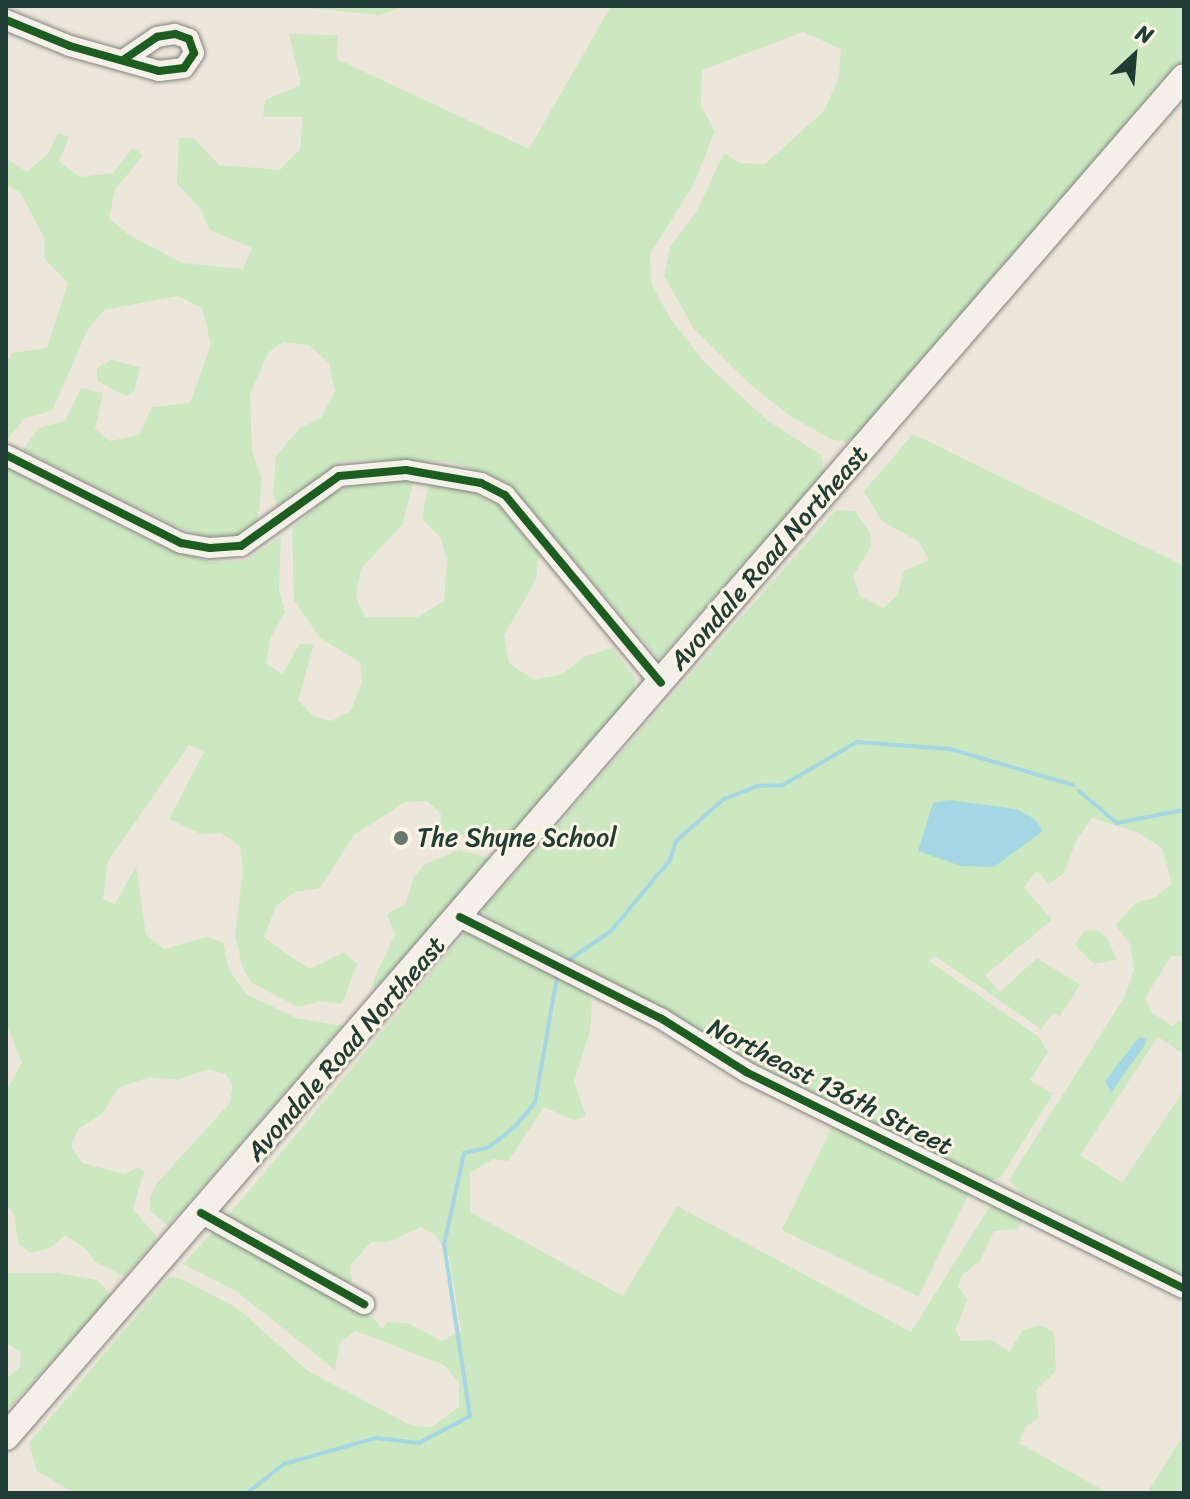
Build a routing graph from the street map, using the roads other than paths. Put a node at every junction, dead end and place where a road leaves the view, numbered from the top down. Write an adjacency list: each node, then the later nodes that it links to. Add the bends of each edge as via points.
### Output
1 (6, 20): 2 (street)
2 (123, 60)
3 (1184, 77): 5 (main road, Avondale Road Northeast)
4 (6, 455): 5 (street, via 181,543 210,548 241,546 339,476 406,470 481,483 505,495)
5 (661, 683): 6 (main road, Avondale Road Northeast)
6 (460, 917): 7 (main road, Avondale Road Northeast); 8 (street, Northeast 136th Street, via 662,1019 746,1072)
7 (201, 1213): 9 (street); 10 (main road, Avondale Road Northeast)
8 (1184, 1288)
9 (364, 1304)
10 (6, 1437)

